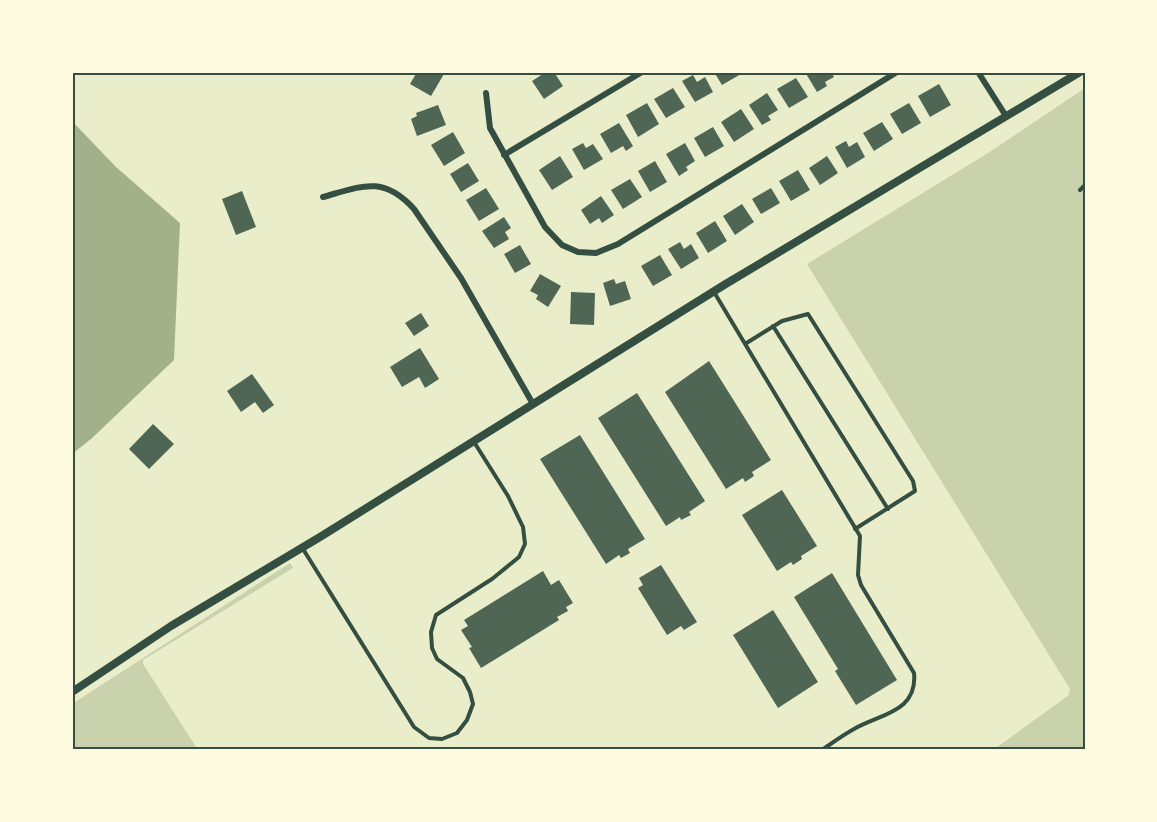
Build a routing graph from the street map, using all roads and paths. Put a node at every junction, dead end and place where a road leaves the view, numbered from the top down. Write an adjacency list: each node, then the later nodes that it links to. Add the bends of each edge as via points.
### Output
1 (642, 72): 7 (street)
2 (897, 72): 7 (street, via 618,244 596,253 578,252 562,245 545,227)
3 (978, 72): 6 (street)
4 (1080, 72): 6 (street)
5 (486, 93): 7 (street, via 490,128)
6 (1006, 116): 11 (street)
7 (504, 155)
8 (1085, 185): 9 (lane)
9 (1080, 190)
10 (323, 197): 14 (street, via 365,186 392,190 405,199 461,278)
11 (714, 292): 13 (lane); 14 (street)
12 (773, 326): 13 (lane); 16 (lane); 16 (lane, via 808,314 817,328 913,482 915,491)
13 (746, 344): 17 (lane)
14 (533, 404): 15 (street)
15 (473, 441): 18 (street); 18 (lane, via 508,496 523,527 525,544 519,557 492,579 436,615 432,648 437,659 463,678 473,704 457,733 442,739 429,738 414,727)
16 (888, 509): 17 (lane)
17 (855, 529): 20 (lane, via 860,537 861,585 914,673 915,684 910,697 893,711 855,728)
18 (302, 547): 19 (street, via 171,626)
19 (72, 692)
20 (822, 750)

